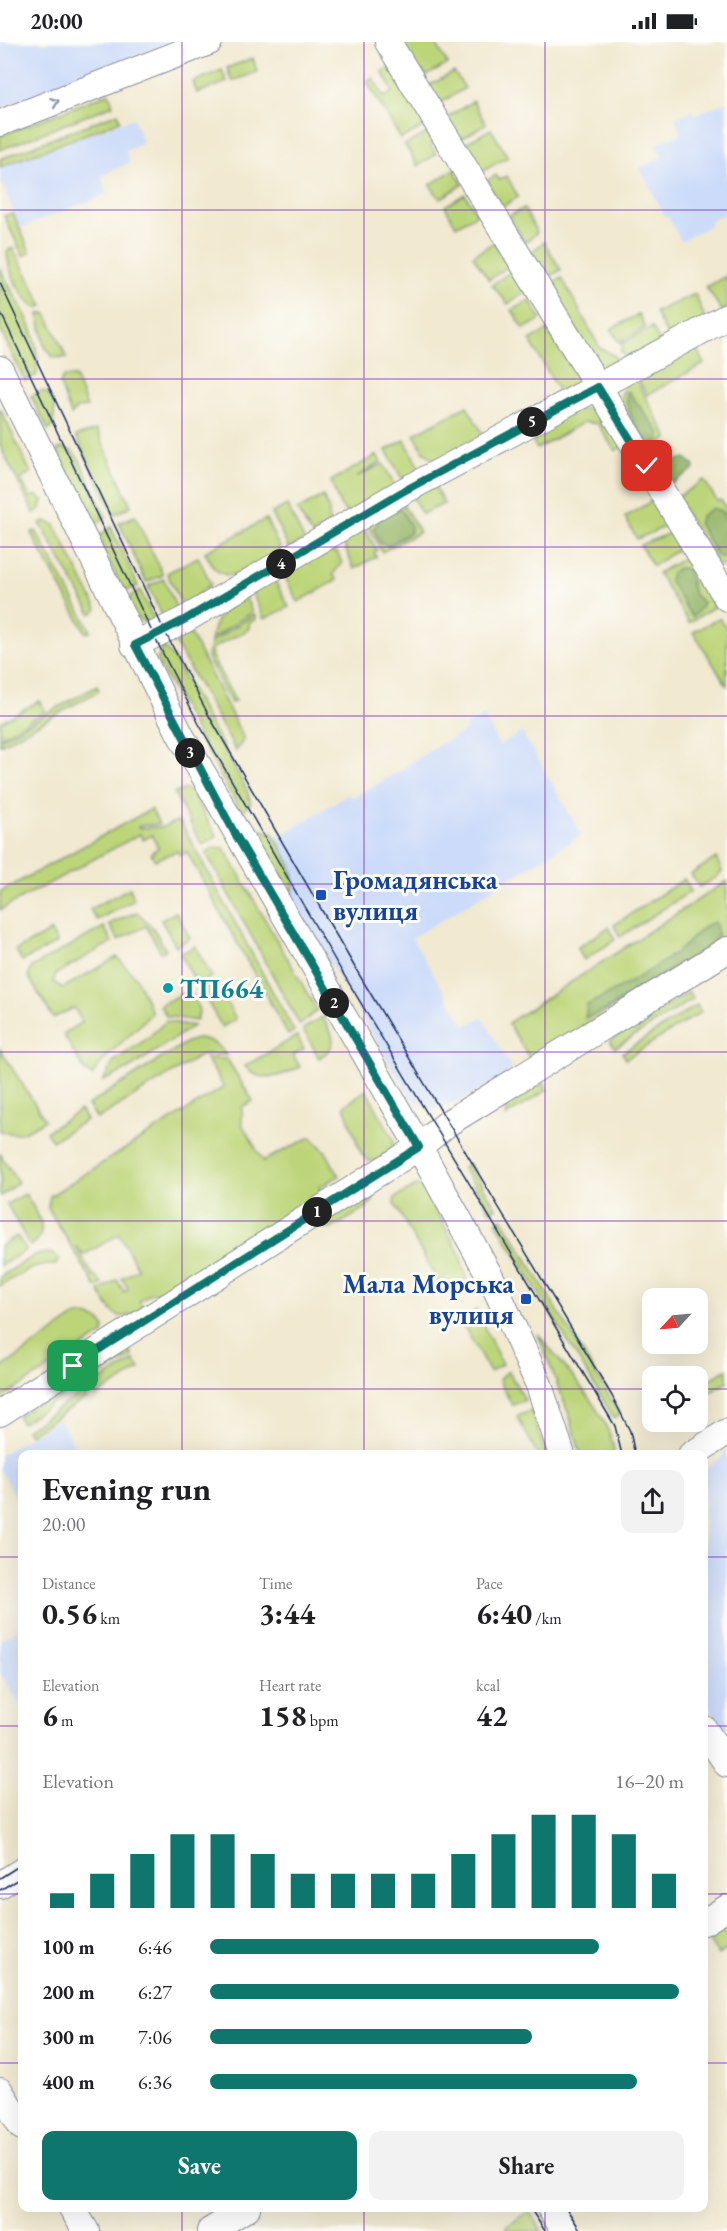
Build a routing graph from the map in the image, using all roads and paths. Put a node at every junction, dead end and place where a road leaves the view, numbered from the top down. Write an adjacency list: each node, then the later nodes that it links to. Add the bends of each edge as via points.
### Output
1 (209, 42): 3 (street, one-way to 1)
2 (388, 42): 6 (street)
3 (0, 123)
4 (727, 317): 6 (street)
5 (0, 369): 8 (street)
6 (598, 387): 7 (street); 8 (street, via 402,492)
7 (727, 598)
8 (135, 645): 10 (street, via 234,832)
9 (727, 950): 10 (street, via 448,1123)
10 (419, 1147): 11 (street); 13 (street, via 495,1287 539,1385)
11 (0, 1413)
12 (727, 1432): 14 (street)
13 (560, 1450)
14 (699, 1450)
15 (708, 1735): 16 (street)
16 (727, 1764)
17 (18, 1874): 18 (street)
18 (0, 1885)
19 (727, 1908): 20 (street)
20 (708, 1920)
21 (0, 2091): 22 (street)
22 (18, 2120)
23 (74, 2212): 26 (street)
24 (241, 2212): 27 (street)
25 (553, 2212): 28 (street)
26 (86, 2231)
27 (210, 2231)
28 (565, 2231)

